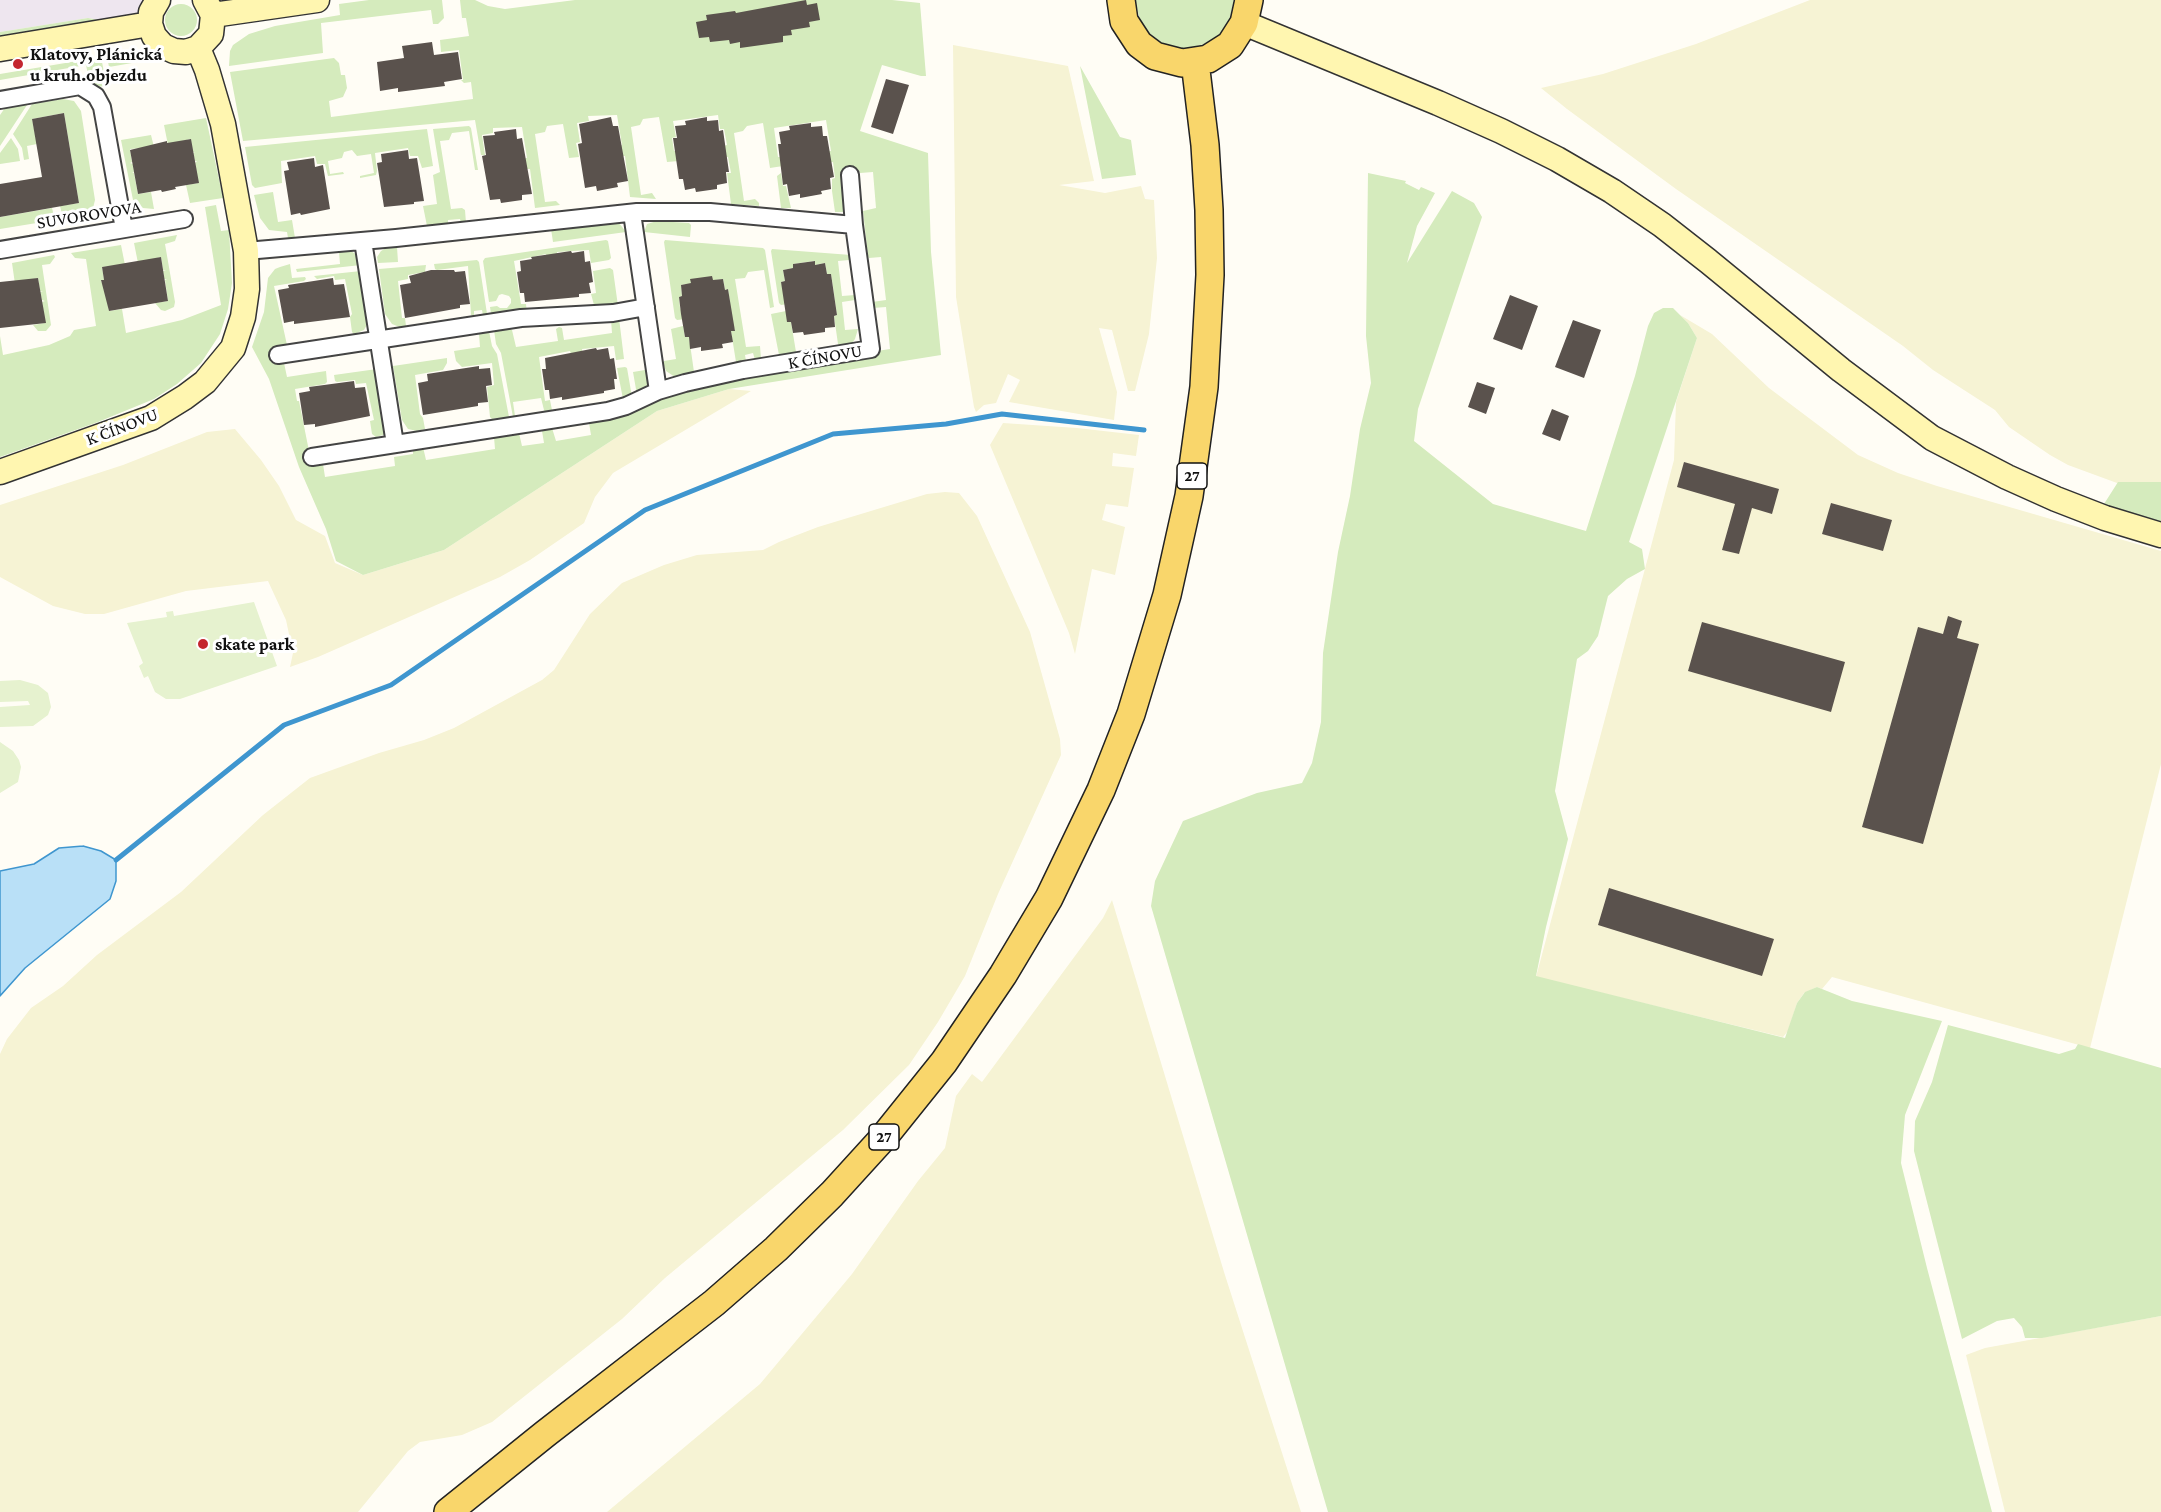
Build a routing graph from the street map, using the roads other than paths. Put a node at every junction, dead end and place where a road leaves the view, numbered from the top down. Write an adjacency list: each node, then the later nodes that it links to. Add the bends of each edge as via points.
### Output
1 (158, 0): 6 (street)
2 (317, 0): 4 (street)
3 (1120, 0): 9 (main road, via 1127,27 1144,49 1168,61)
4 (209, 8): 7 (street, via 211,34)
5 (1247, 12): 9 (main road, via 1234,40 1225,49); 26 (street, via 1501,131 1612,191 1678,237 1841,370 1932,438 2048,496)
6 (150, 24): 7 (street, via 163,46 186,52); 8 (street)
7 (198, 48): 18 (street, K ČÍNOVU, via 223,124)
8 (0, 49)
9 (1195, 62): 27 (main road, 27, via 1205,145 1210,275 1204,387 1189,496 1159,625 1131,714 1049,898 1004,975 944,1062 832,1194 714,1303)
10 (0, 100): 15 (street, via 80,86 96,96 102,107)
11 (850, 175): 14 (street, K ČÍNOVU)
12 (632, 213): 14 (street, via 710,212); 16 (street); 19 (street)
13 (184, 219): 15 (street, SUVOROVOVA)
14 (854, 225): 22 (street, K ČÍNOVU, via 871,350 743,370)
15 (124, 229): 17 (street, SUVOROVOVA)
16 (363, 241): 18 (street); 20 (street)
17 (0, 249)
18 (246, 251): 25 (street, K ČÍNOVU, via 243,317 233,348 205,382 151,418)
19 (646, 307): 20 (street, via 613,313 521,318); 22 (street)
20 (379, 340): 21 (street); 23 (street)
21 (278, 356)
22 (658, 391): 23 (street, K ČÍNOVU, via 608,411)
23 (395, 444): 24 (street, K ČÍNOVU)
24 (312, 457)
25 (0, 472)
26 (2161, 535)
27 (448, 1512)

